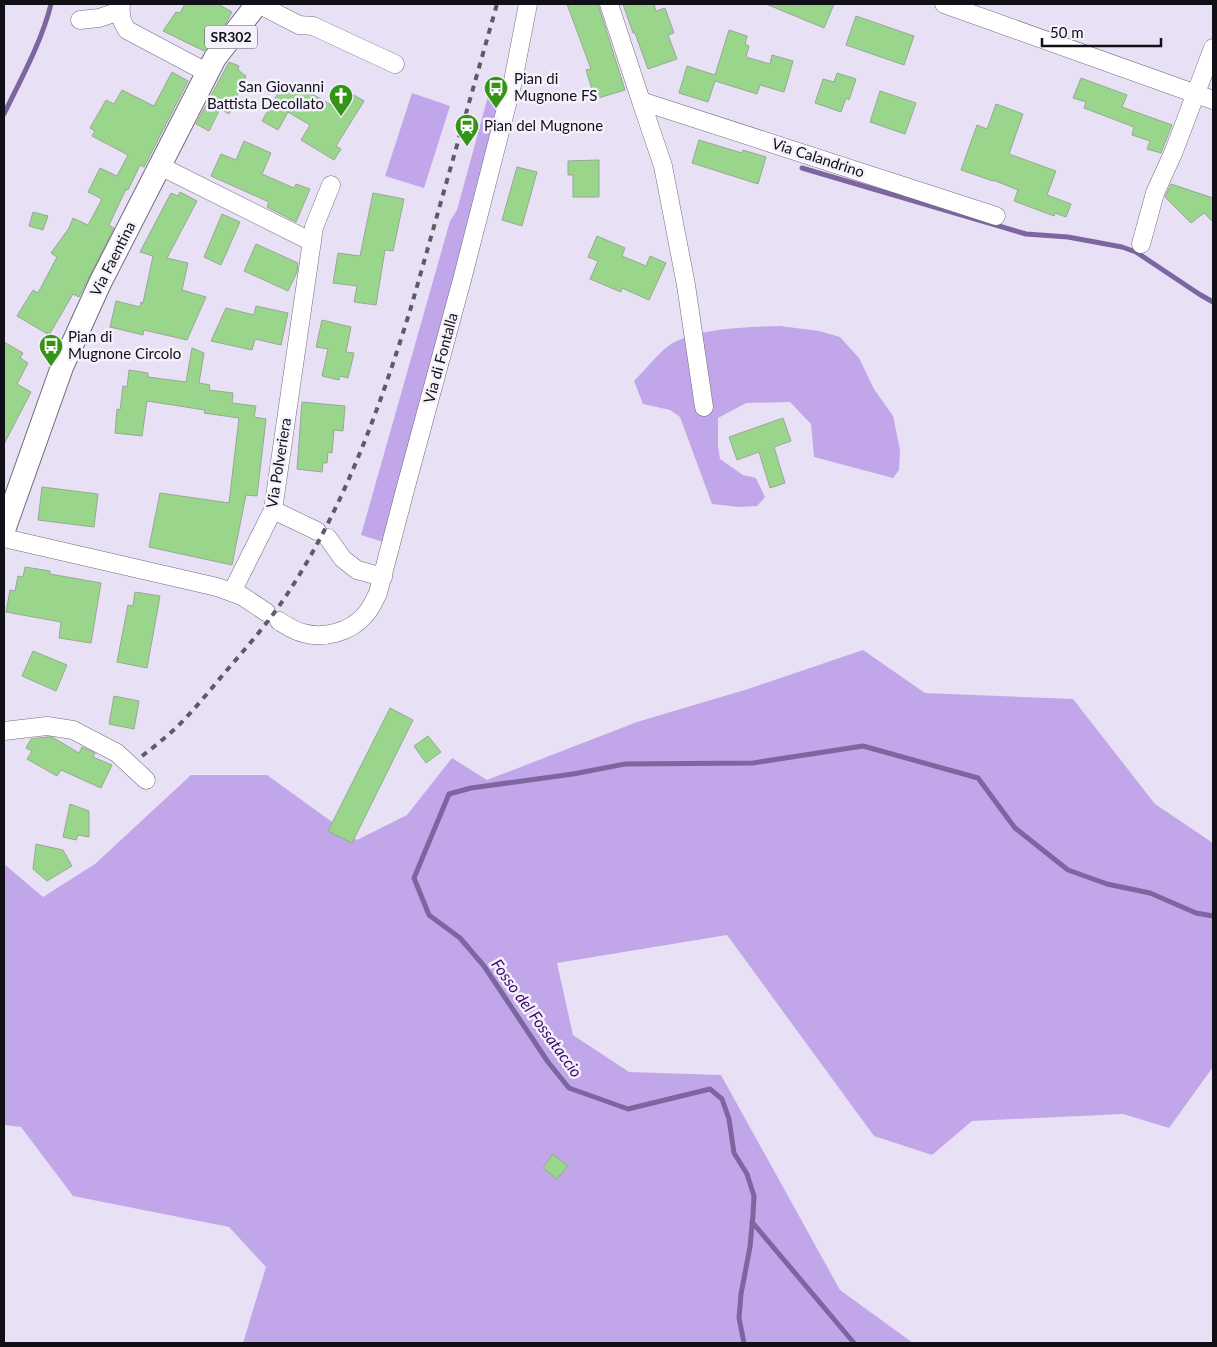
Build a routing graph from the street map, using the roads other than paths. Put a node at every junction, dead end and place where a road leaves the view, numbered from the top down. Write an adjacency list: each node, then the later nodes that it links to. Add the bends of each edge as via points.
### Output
1 (257, 4): 8 (street, via 298,25); 11 (main road, Via Faentina / SR302, via 219,53)
2 (284, 4): 8 (street, via 301,13)
3 (528, 4): 24 (street, Via di Fontalla, via 513,81)
4 (609, 4): 14 (street)
5 (944, 4): 12 (street)
6 (120, 8): 7 (street, via 99,18); 11 (street, via 121,22 127,30)
7 (80, 20)
8 (312, 26): 10 (street)
9 (1213, 48): 12 (street)
10 (395, 64)
11 (208, 73): 15 (main road, Via Faentina / SR302)
12 (1197, 94): 13 (street); 19 (street, via 1155,193)
13 (1213, 100)
14 (641, 101): 17 (street, Via Calandrino); 20 (street, via 663,166 686,285)
15 (160, 166): 18 (street); 22 (main road, Via Faentina / SR302, via 100,282 62,367)
16 (331, 185): 18 (street, Via Polveriera, via 314,227)
17 (996, 216)
18 (312, 242): 21 (street, Via Polveriera)
19 (1141, 244)
20 (704, 407)
21 (273, 510): 24 (street, via 322,535 357,570); 25 (street, Via Polveriera)
22 (4, 530)
23 (4, 538): 25 (street)
24 (383, 577): 25 (street, Via di Fontalla, via 365,616 342,631 330,634 304,634 291,629)
25 (232, 592)
26 (4, 731): 27 (street, via 47,726 73,730 116,752)
27 (146, 780)

